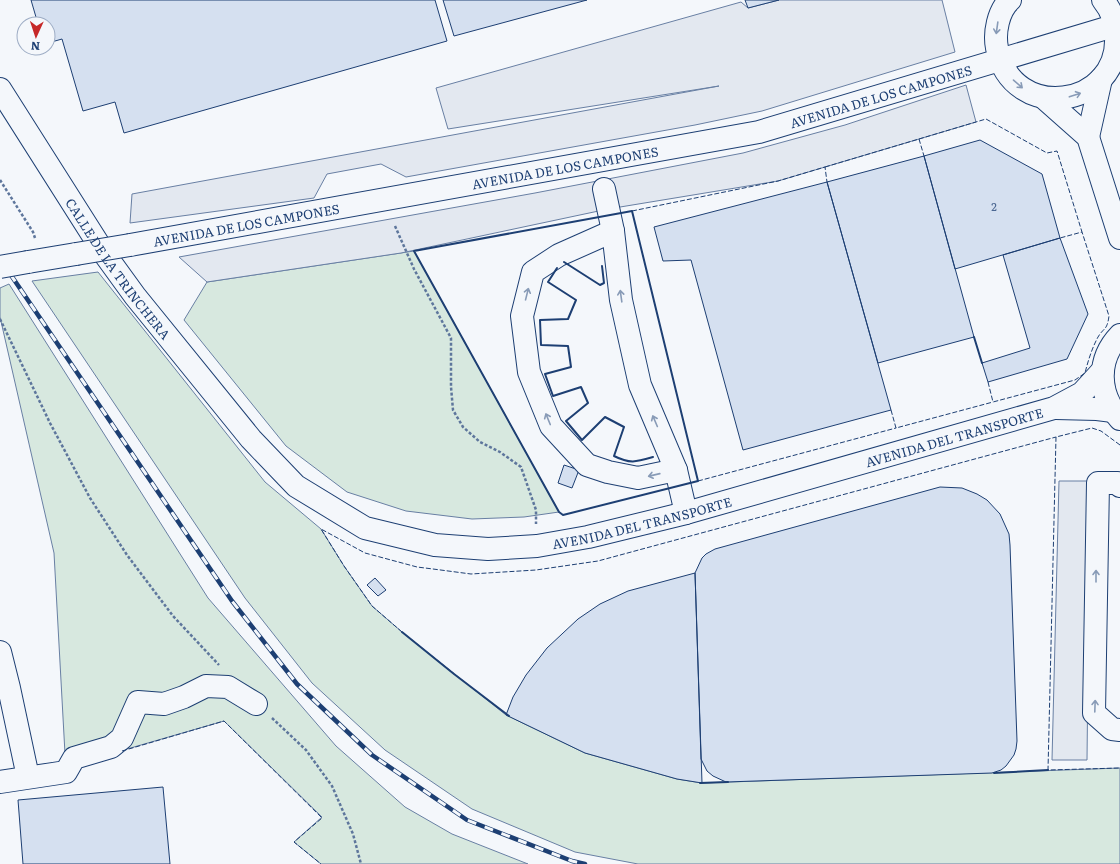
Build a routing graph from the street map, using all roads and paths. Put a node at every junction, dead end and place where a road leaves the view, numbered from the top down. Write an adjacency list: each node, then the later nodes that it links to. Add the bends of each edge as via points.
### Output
1 (1010, 0): 4 (street, one-way to 4, via 998,20 996,40)
2 (1103, 0): 3 (street)
3 (1118, 24): 4 (street, AVENIDA DE LOS CAMPONES); 5 (street, via 1117,44 1112,63)
4 (999, 60): 7 (street, one-way to 7, via 1010,77 1025,90); 14 (street, AVENIDA DE LOS CAMPONES, bridge, via 759,132)
5 (1101, 79): 7 (street, one-way to 5, via 1065,98 1084,92); 8 (street)
6 (0, 89): 21 (street, CALLE DE LA TRINCHERA, via 106,256 135,296)
7 (1044, 98): 8 (street)
8 (1088, 137): 13 (street)
9 (0, 180): 14 (path, via 33,232)
10 (604, 188): 12 (street)
11 (395, 226): 25 (path, via 414,269 451,338 453,410 463,427 480,442 500,452 521,468 536,510)
12 (613, 231): 22 (street, one-way to 12, via 640,385 621,300); 22 (street, one-way to 12, via 638,478 587,465 551,426 529,372 522,316 533,272 559,255)
13 (1120, 238)
14 (35, 261): 15 (street, AVENIDA DE LOS CAMPONES, bridge)
15 (0, 267)
16 (0, 319): 27 (path, via 50,423 90,498 127,555 173,616)
17 (1120, 335): 18 (street, via 1114,340)
18 (1103, 370): 19 (street, via 1082,393); 20 (street, via 1106,398)
19 (1054, 408): 20 (street, via 1097,409); 24 (street, AVENIDA DEL TRANSPORTE)
20 (1117, 415)
21 (251, 439): 25 (street, AVENIDA DEL TRANSPORTE, via 296,486 365,528 435,545 488,549)
22 (676, 470): 24 (street)
23 (1120, 486): 29 (street, one-way to 23, via 1112,730 1094,713 1098,483 1118,483)
24 (686, 513): 25 (street, AVENIDA DEL TRANSPORTE, via 588,537)
25 (537, 546)
26 (0, 652): 30 (street)
27 (220, 665)
28 (256, 704): 30 (street, via 228,687 206,686 164,704 138,702 122,738 111,748 74,758 66,772); 32 (path, via 306,750 332,786 353,834)
29 (1120, 730)
30 (28, 777): 31 (street)
31 (0, 782)
32 (361, 864)

